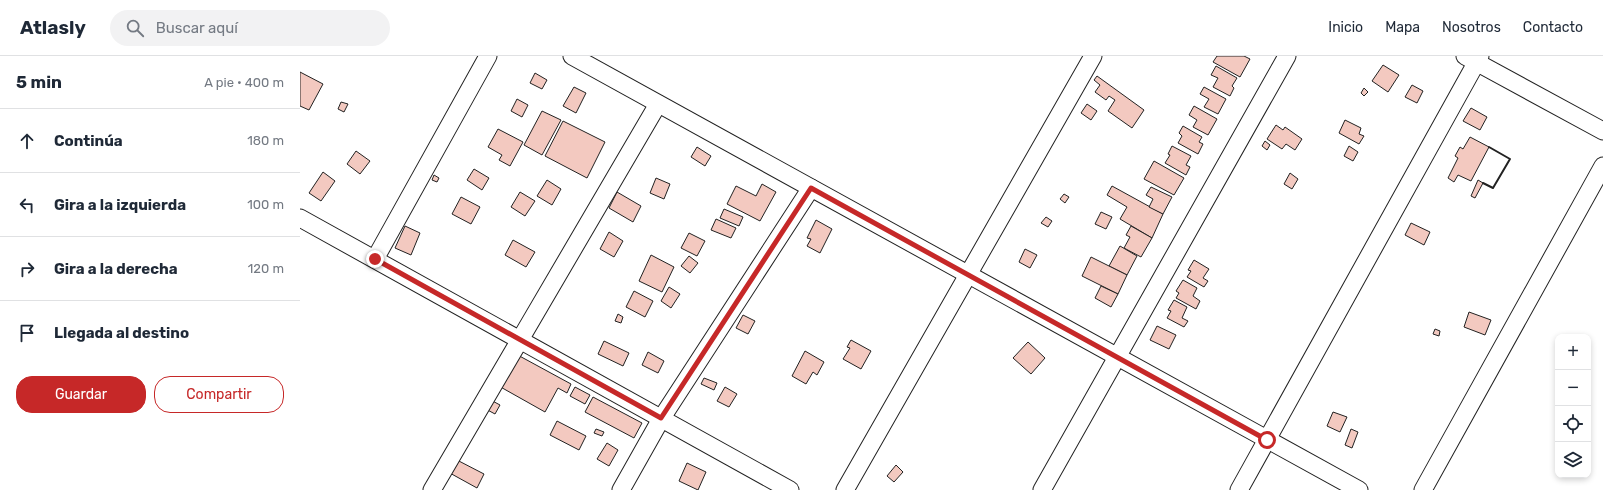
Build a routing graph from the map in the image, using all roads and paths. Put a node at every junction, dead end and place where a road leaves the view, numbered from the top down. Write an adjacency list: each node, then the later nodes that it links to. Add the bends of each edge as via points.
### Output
1 (488, 56): 11 (street)
2 (572, 56): 6 (street)
3 (1093, 56): 12 (street)
4 (1287, 56): 14 (street)
5 (1474, 58): 7 (street); 16 (street)
6 (658, 104): 9 (street); 13 (street)
7 (1603, 131)
8 (1603, 166): 24 (street)
9 (811, 188): 12 (street); 15 (street)
10 (300, 218): 11 (street)
11 (375, 259): 13 (street)
12 (968, 274): 14 (street); 20 (street)
13 (520, 340): 15 (street); 17 (street)
14 (1117, 357): 16 (street); 21 (street)
15 (661, 418): 18 (street); 19 (street)
16 (1267, 440): 22 (street); 23 (street)
17 (432, 490)
18 (621, 490)
19 (790, 490)
20 (845, 490)
21 (1042, 490)
22 (1239, 490)
23 (1359, 490)
24 (1423, 490)

